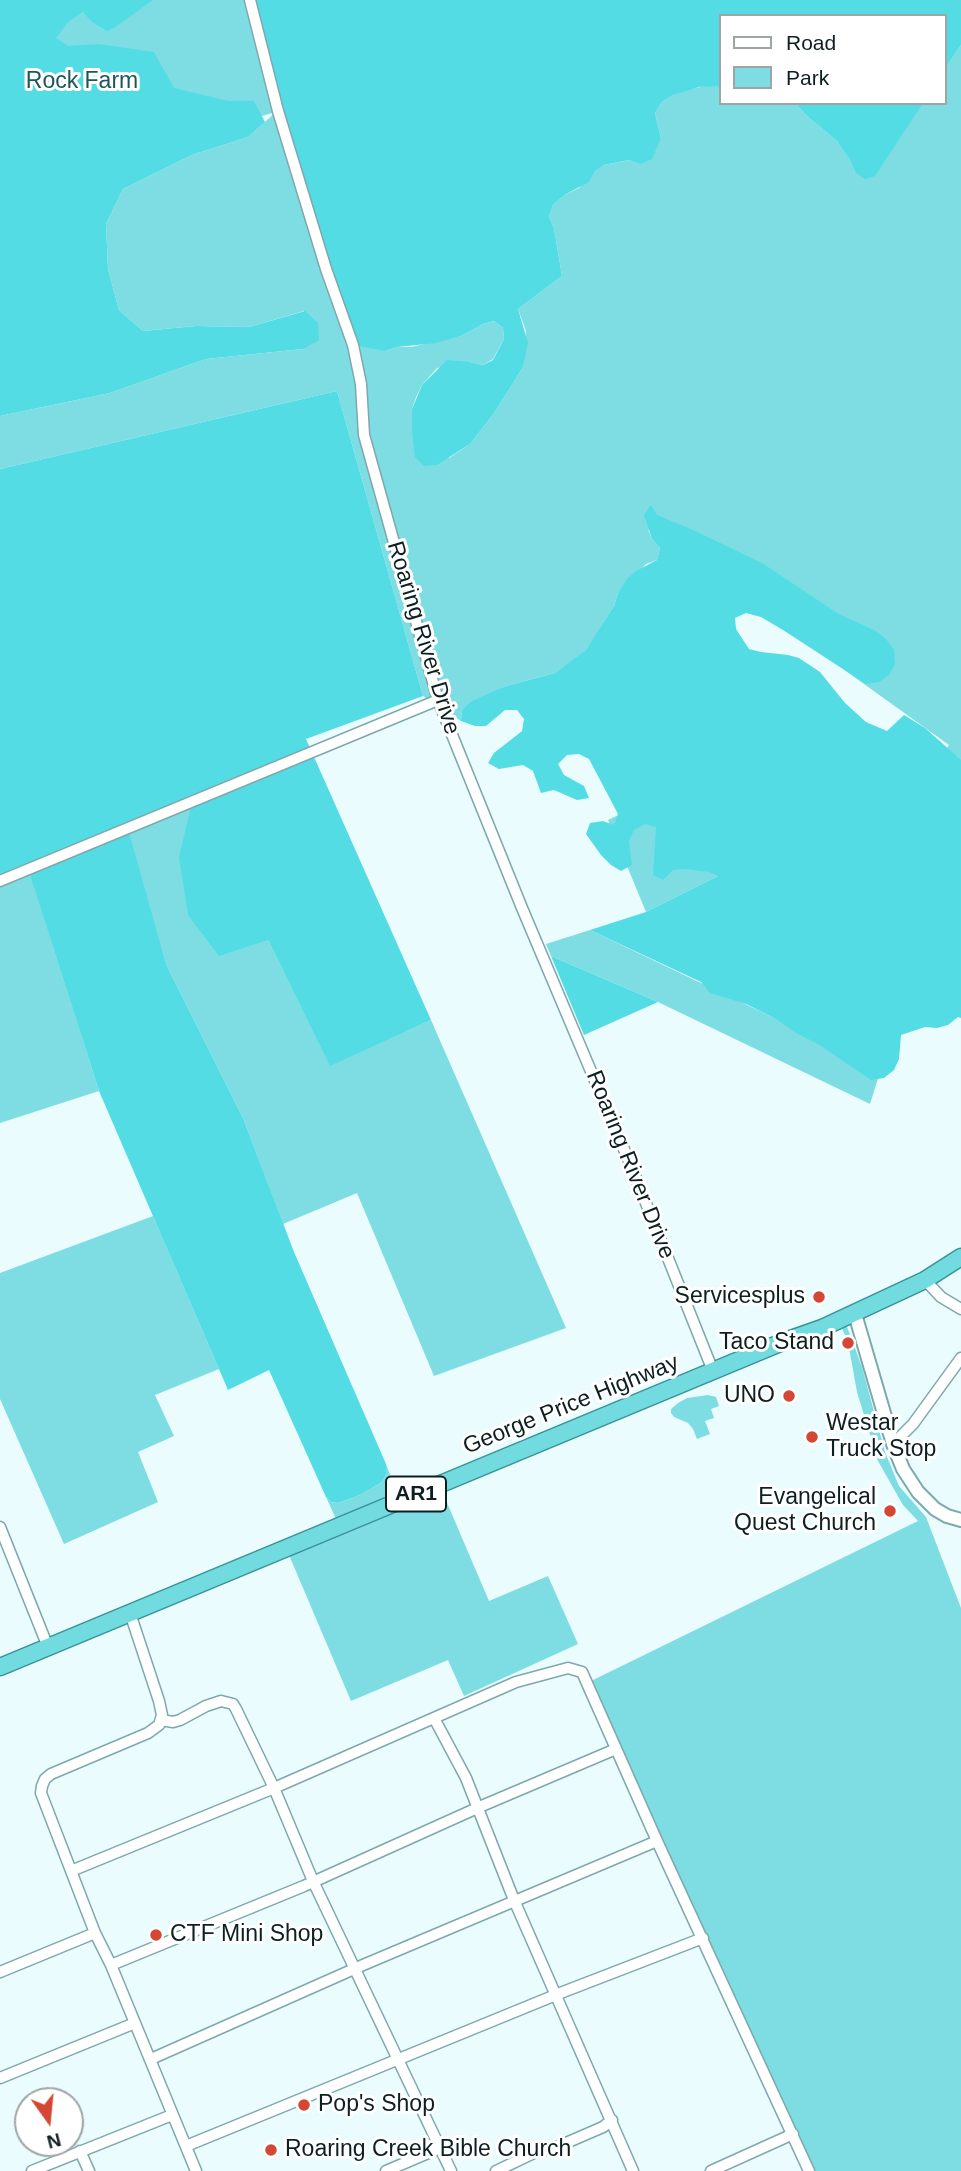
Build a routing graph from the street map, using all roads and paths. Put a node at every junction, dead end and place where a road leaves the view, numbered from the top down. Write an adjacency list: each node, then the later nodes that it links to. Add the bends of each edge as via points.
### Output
1 (250, 0): 2 (street, Roaring River Drive, via 278,111 353,345 364,435)
2 (438, 700): 3 (street); 9 (street, Roaring River Drive)
3 (0, 881)
4 (961, 1257): 5 (highway, George Price Highway / AR1)
5 (925, 1280): 6 (street); 7 (highway, George Price Highway / AR1)
6 (961, 1309)
7 (855, 1314): 9 (highway, George Price Highway / AR1); 10 (street)
8 (961, 1358): 10 (street)
9 (713, 1371): 13 (highway, George Price Highway / AR1)
10 (893, 1444): 11 (street, via 918,1492 936,1509)
11 (961, 1520)
12 (0, 1527): 14 (street)
13 (130, 1613): 14 (highway, George Price Highway / AR1); 17 (street)
14 (48, 1647): 15 (highway, George Price Highway / AR1)
15 (0, 1667)
16 (434, 1718): 18 (street, via 516,1682 568,1668 582,1672); 19 (street); 20 (street)
17 (161, 1720): 19 (street, via 180,1720 215,1702 233,1704); 22 (street, via 148,1733 45,1779 43,1802)
18 (616, 1749): 20 (street); 21 (street)
19 (274, 1788): 22 (street); 23 (street)
20 (478, 1808): 23 (street); 24 (street)
21 (657, 1842): 24 (street); 26 (street)
22 (71, 1871): 25 (street)
23 (313, 1881): 27 (street); 28 (street)
24 (514, 1900): 28 (street); 30 (street)
25 (95, 1933): 27 (street); 29 (street)
26 (703, 1938): 30 (street); 37 (street)
27 (111, 1965): 31 (street)
28 (356, 1968): 32 (street); 33 (street)
29 (0, 1972)
30 (555, 1996): 33 (street); 36 (street)
31 (135, 2023): 32 (street); 34 (street)
32 (151, 2059): 35 (street)
33 (398, 2060): 38 (street); 39 (street)
34 (0, 2078)
35 (172, 2115): 38 (street); 40 (street)
36 (612, 2120): 46 (street); 47 (street)
37 (793, 2134): 48 (street); 49 (street)
38 (186, 2146): 43 (street)
39 (440, 2148): 44 (street); 45 (street)
40 (84, 2149)
41 (66, 2157): 42 (street)
42 (32, 2171)
43 (196, 2171)
44 (386, 2171)
45 (452, 2171)
46 (496, 2171)
47 (633, 2171)
48 (711, 2171)
49 (809, 2171)

